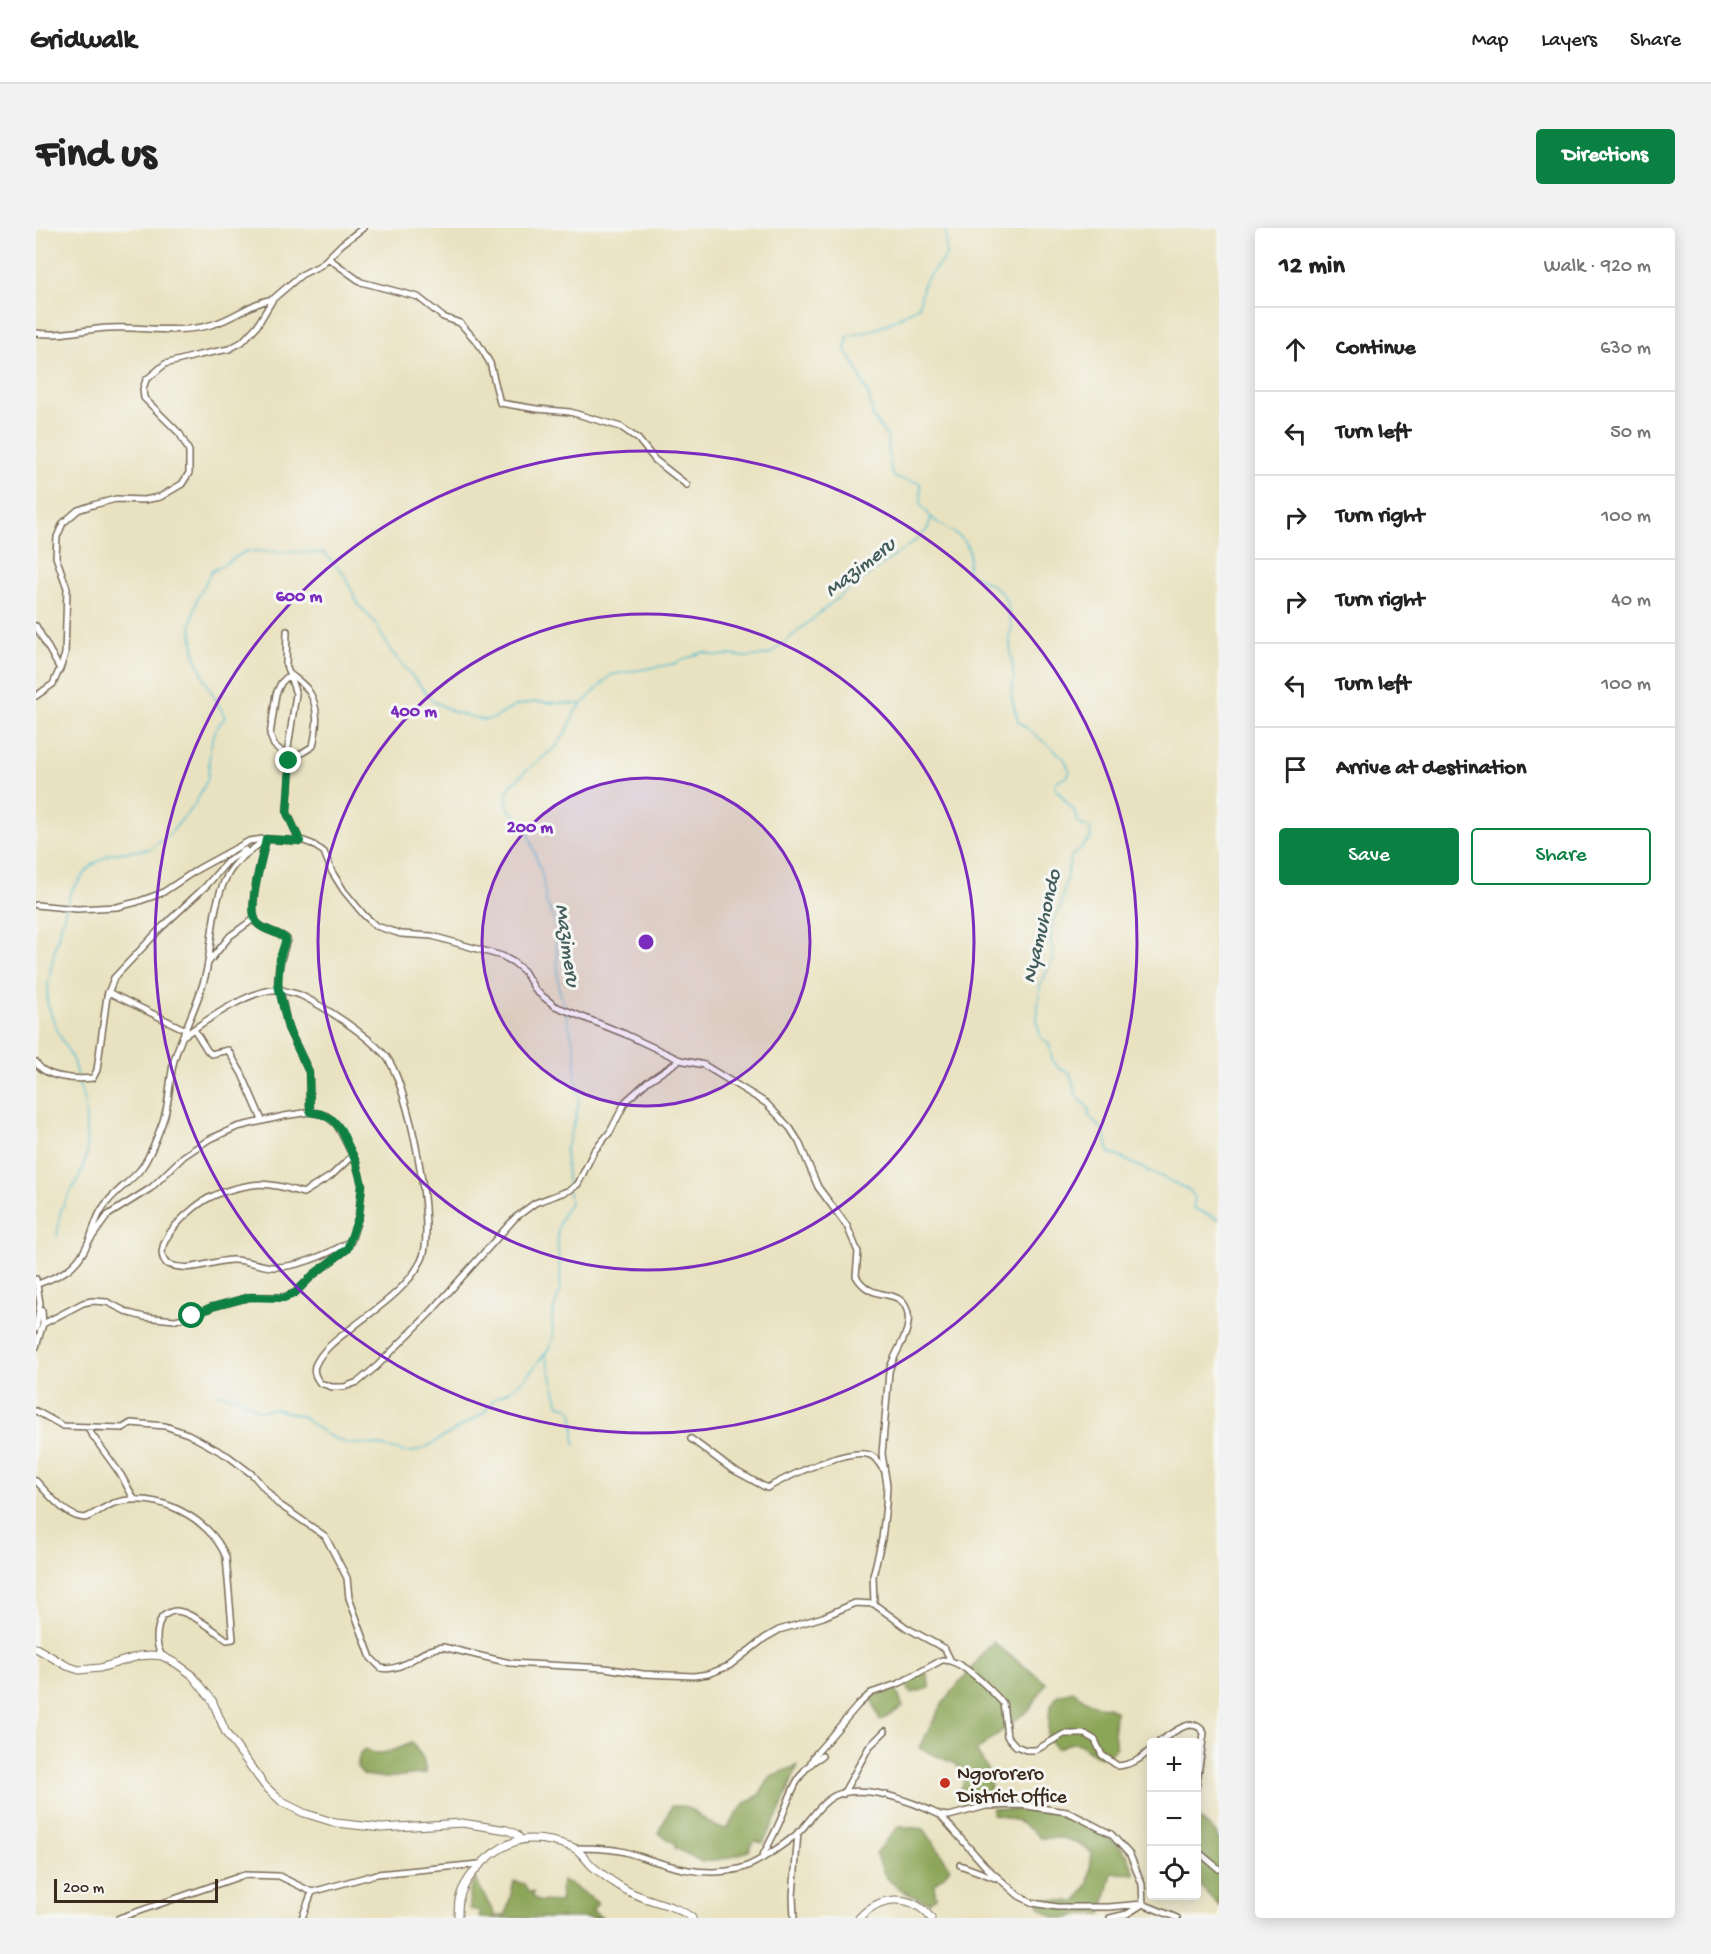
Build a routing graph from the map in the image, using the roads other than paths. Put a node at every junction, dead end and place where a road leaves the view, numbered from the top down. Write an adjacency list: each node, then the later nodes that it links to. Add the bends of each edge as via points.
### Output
1 (363, 228): 2 (street)
2 (328, 258): 3 (street); 5 (street, via 361,282 418,297 443,317 460,323 490,363 500,403 570,412 621,427)
3 (273, 299): 4 (street, via 199,328); 8 (street, via 257,326 236,347 165,364 144,382 144,398 180,434 189,451 189,473 182,484 154,499 116,499 93,505 78,510 63,523 56,544 57,562 67,588)
4 (36, 333)
5 (687, 485)
6 (36, 626): 8 (street)
7 (287, 631): 9 (street, via 286,664)
8 (60, 669): 10 (street, via 53,684)
9 (290, 675): 11 (street, via 296,694); 11 (street, via 276,694 270,735); 11 (street, via 308,690 317,726 313,746)
10 (36, 696)
11 (288, 759): 13 (street, via 287,813)
12 (264, 839): 13 (street); 14 (street, via 239,845 162,892 137,902 77,909); 15 (street, via 256,879); 16 (street, via 239,860 225,879 215,911); 18 (street, via 227,862 128,962)
13 (300, 841): 21 (street, via 324,852 340,886 376,926 395,933 432,936 502,956 524,970 548,1002)
14 (36, 905)
15 (255, 918): 16 (street, via 230,936); 17 (street, via 261,926 286,939 280,958)
16 (207, 964): 20 (street)
17 (279, 990): 19 (street, via 267,990 245,1000); 21 (street, via 314,1003 388,1058 413,1134 426,1203 426,1247 422,1261 399,1291 334,1341 315,1365 320,1383 333,1387 358,1382 376,1366 430,1313 515,1218 535,1203 578,1184 626,1101); 23 (street, via 288,1028 309,1072)
18 (108, 992): 20 (street); 22 (street, via 93,1078 66,1079)
19 (195, 1029): 20 (street); 24 (street, via 210,1054 228,1050)
20 (185, 1033): 26 (street, via 173,1062 163,1121 147,1157 138,1172 103,1207)
21 (680, 1060): 36 (street, via 704,1065 776,1112 799,1142 818,1188 847,1226 858,1252 858,1280 869,1292 894,1296 906,1308 907,1328 889,1372)
22 (36, 1062)
23 (310, 1112): 24 (street); 25 (street, via 333,1120)
24 (262, 1120): 26 (street, via 228,1131 192,1151 143,1194 108,1215)
25 (353, 1155): 27 (street, via 362,1185); 27 (street, via 331,1176 303,1193 253,1185 211,1196 170,1230 162,1256 167,1264 184,1268 238,1260 271,1267 290,1266)
26 (90, 1240): 28 (street, via 68,1271)
27 (351, 1241): 30 (street, via 347,1249 305,1285 284,1298 250,1297 175,1320 144,1317 107,1302 92,1301)
28 (37, 1282): 29 (street)
29 (40, 1305): 30 (street); 31 (street)
30 (43, 1324): 32 (street)
31 (36, 1329)
32 (36, 1347)
33 (36, 1411): 34 (street, via 62,1426)
34 (88, 1427): 38 (street); 39 (street, via 123,1428 131,1423 165,1426 188,1434 254,1475 277,1503 327,1539 347,1578 349,1598 370,1658 381,1668 393,1669 443,1647 510,1663 694,1676 729,1666 779,1630 823,1617 855,1602)
35 (691, 1439): 36 (street, via 730,1468 767,1488 794,1473 860,1454 873,1456)
36 (884, 1470): 39 (street, via 886,1505 873,1576)
37 (36, 1481): 38 (street, via 80,1518)
38 (134, 1499): 41 (street, via 163,1502 180,1510 202,1525 226,1557 233,1639 228,1641 203,1623 173,1611 162,1617 158,1627 157,1643)
39 (874, 1604): 42 (street, via 945,1650)
40 (36, 1647): 41 (main road, via 79,1670 140,1656)
41 (162, 1656): 52 (main road, via 187,1670 200,1683 231,1740 265,1786 291,1807 336,1823 393,1829 462,1823 507,1830)
42 (950, 1659): 45 (street, via 1003,1703 1007,1736 1016,1746 1036,1750 1064,1734 1085,1734 1095,1740 1102,1755 1118,1766 1131,1764); 48 (street, via 872,1693)
43 (885, 1731): 49 (street, via 868,1747)
44 (1167, 1738): 47 (street, via 1187,1725 1194,1725 1204,1733)
45 (1147, 1754)
46 (822, 1756): 48 (street)
47 (1201, 1757)
48 (811, 1762): 55 (street, via 796,1782)
49 (843, 1794): 50 (street, via 879,1793); 51 (street, via 820,1808)
50 (940, 1815): 59 (street); 61 (street, via 986,1806 1020,1805 1074,1815 1112,1834 1130,1854 1142,1884)
51 (798, 1832): 55 (street); 66 (street)
52 (521, 1840): 53 (main road); 56 (main road, via 492,1853)
53 (575, 1848): 55 (street, via 613,1850 704,1873 744,1868); 65 (main road, via 621,1887 678,1908)
54 (1201, 1853): 58 (street)
55 (762, 1858)
56 (479, 1864): 60 (street, via 377,1875); 64 (main road, via 460,1899)
57 (960, 1865): 59 (street)
58 (1219, 1869)
59 (999, 1879): 61 (street, via 1019,1896 1057,1907)
60 (312, 1892): 62 (street, via 279,1876 244,1875); 63 (street)
61 (1143, 1904): 69 (street); 70 (street)
62 (119, 1918)
63 (303, 1918)
64 (458, 1918)
65 (692, 1918)
66 (794, 1918)
67 (859, 1918): 68 (main road, via 868,1908 903,1900 923,1908)
68 (931, 1918)
69 (1110, 1918)
70 (1177, 1918)

